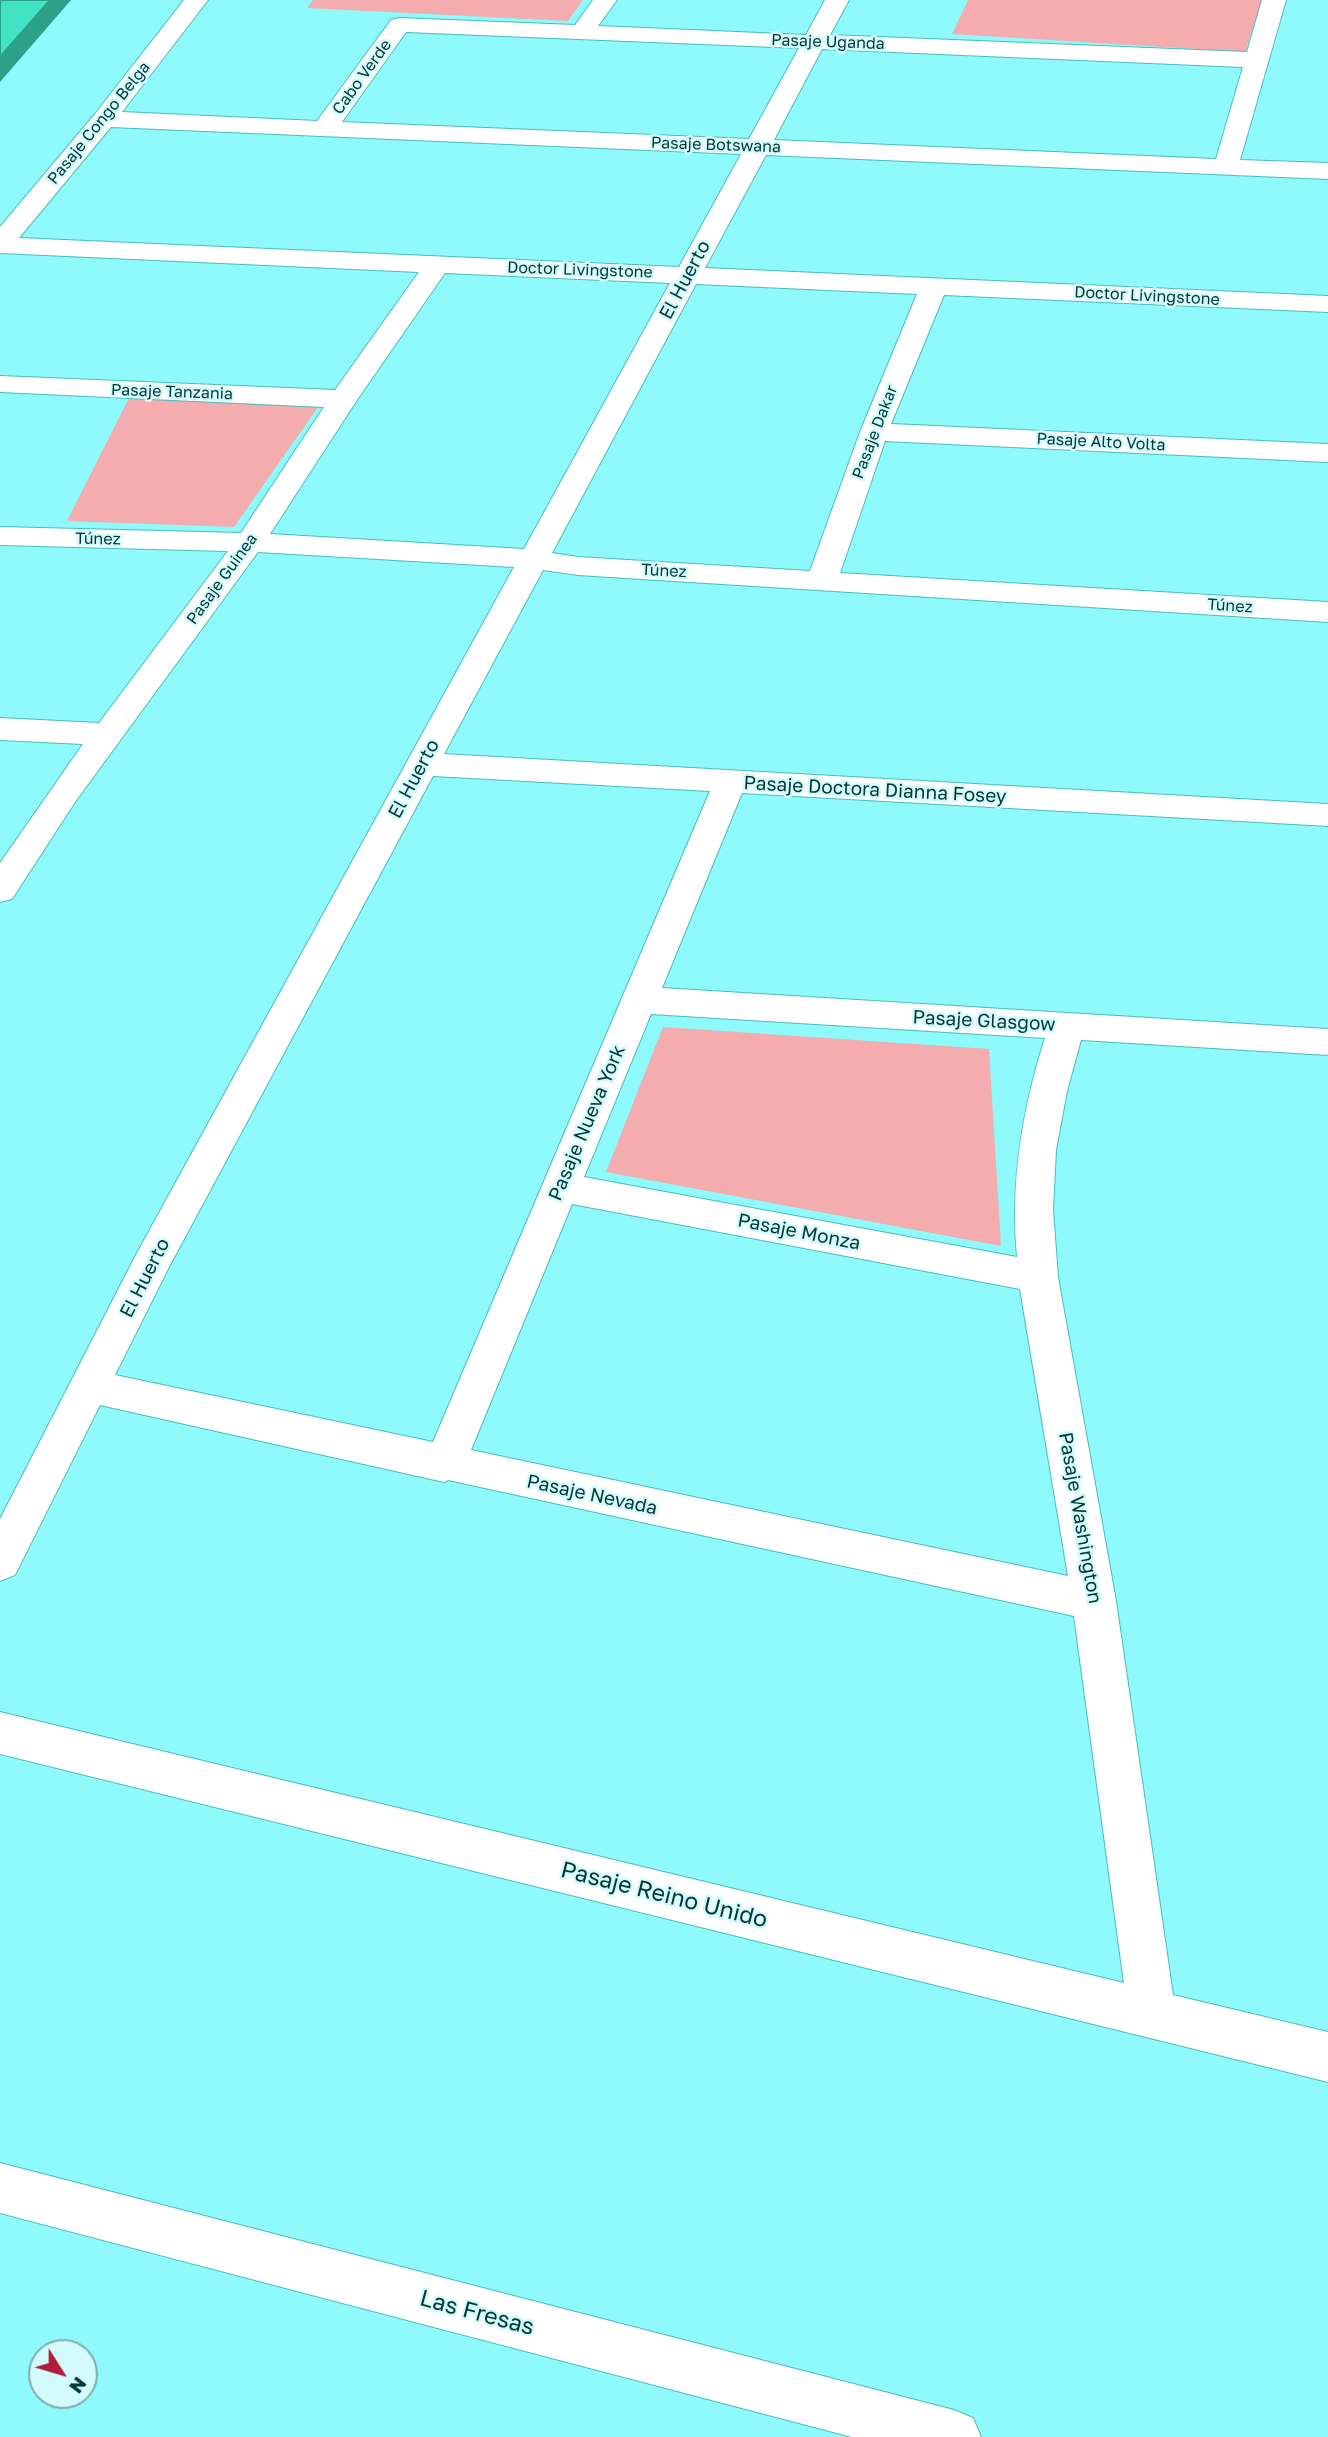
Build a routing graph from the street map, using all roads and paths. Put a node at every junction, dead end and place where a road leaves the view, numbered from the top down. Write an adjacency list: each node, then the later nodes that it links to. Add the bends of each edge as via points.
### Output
1 (195, 0): 9 (street, Pasaje Congo Belga)
2 (605, 0): 6 (street)
3 (837, 0): 7 (street, El Huerto)
4 (1274, 0): 8 (street)
5 (399, 25): 6 (street, Pasaje Uganda); 10 (street, Cabo Verde)
6 (582, 32): 7 (street, Pasaje Uganda)
7 (814, 41): 8 (street, Pasaje Uganda); 11 (street, El Huerto)
8 (1257, 60): 12 (street)
9 (104, 119): 10 (street, Pasaje Botswana); 14 (street, Pasaje Congo Belga)
10 (324, 130): 11 (street, Pasaje Botswana)
11 (757, 147): 12 (street, Pasaje Botswana); 16 (street, El Huerto)
12 (1226, 166): 13 (street, Pasaje Botswana)
13 (1328, 171)
14 (0, 244): 15 (street, Doctor Livingstone)
15 (438, 264): 16 (street, Doctor Livingstone); 20 (street, Pasaje Guinea)
16 (688, 274): 17 (street, Doctor Livingstone); 25 (street, El Huerto)
17 (934, 286): 18 (street, Doctor Livingstone); 21 (street, Pasaje Dakar)
18 (1328, 304)
19 (0, 384): 20 (street, Pasaje Tanzania)
20 (343, 399): 24 (street, Pasaje Guinea)
21 (874, 432): 22 (street, Pasaje Alto Volta); 26 (street, Pasaje Dakar)
22 (1328, 453)
23 (0, 536): 24 (street, Túnez)
24 (250, 542): 25 (street, Túnez); 29 (street, Pasaje Guinea)
25 (533, 559): 26 (street, Túnez, via 578,566); 30 (street, El Huerto)
26 (822, 581): 27 (street, Túnez)
27 (1328, 612)
28 (0, 729): 29 (street)
29 (106, 734): 33 (street, Pasaje Guinea)
30 (423, 764): 31 (street, Pasaje Doctora Dianna Fosey); 39 (street, El Huerto, via 152,1262)
31 (731, 782): 32 (street, Pasaje Doctora Dianna Fosey); 34 (street, Pasaje Nueva York)
32 (1328, 815)
33 (0, 890)
34 (639, 1000): 35 (street, Pasaje Glasgow); 37 (street, Pasaje Nueva York)
35 (1067, 1026): 36 (street, Pasaje Glasgow); 38 (street, Pasaje Washington, via 1037,1136 1032,1229)
36 (1328, 1041)
37 (560, 1187): 38 (street, Pasaje Monza); 40 (street, Pasaje Nueva York)
38 (1038, 1278): 42 (street, Pasaje Washington)
39 (90, 1386): 40 (street, Pasaje Nevada); 41 (street, El Huerto)
40 (444, 1464): 42 (street, Pasaje Nevada)
41 (0, 1562)
42 (1094, 1601): 44 (street, Pasaje Washington)
43 (0, 1733): 44 (street, Pasaje Reino Unido)
44 (1152, 2014): 45 (street, Pasaje Reino Unido)
45 (1328, 2057)
46 (0, 2188): 47 (street, Las Fresas)
47 (954, 2437)

